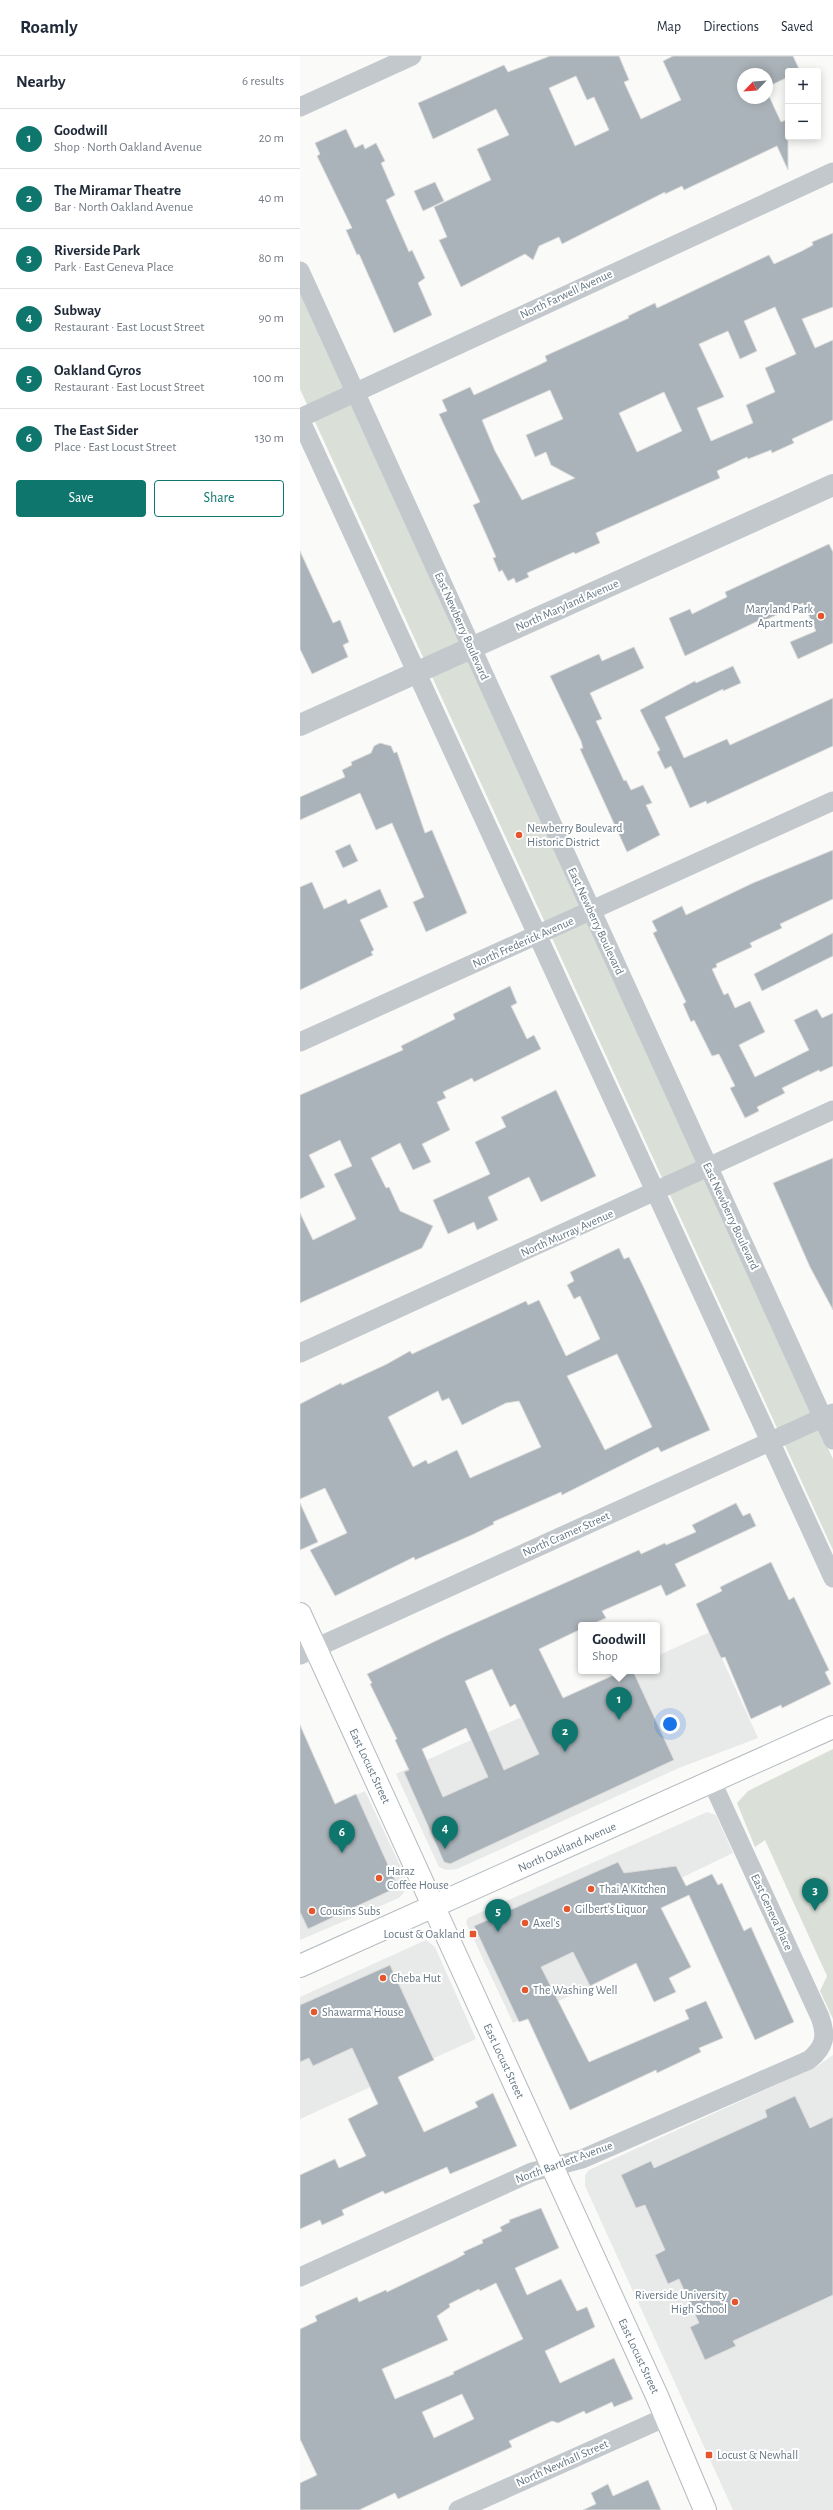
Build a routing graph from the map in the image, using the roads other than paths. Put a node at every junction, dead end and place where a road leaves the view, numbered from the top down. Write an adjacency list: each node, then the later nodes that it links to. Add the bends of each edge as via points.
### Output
1 (412, 56): 2 (street)
2 (300, 107)
3 (833, 172): 5 (street, North Farwell Avenue)
4 (300, 271): 5 (street, East Newberry Boulevard)
5 (355, 392): 6 (street, North Farwell Avenue); 8 (street, East Newberry Boulevard)
6 (300, 418): 9 (street)
7 (833, 485): 8 (street, North Maryland Avenue)
8 (472, 649): 9 (street, North Maryland Avenue); 12 (street, East Newberry Boulevard)
9 (417, 674): 10 (street, North Maryland Avenue); 13 (street)
10 (300, 725)
11 (833, 801): 12 (street, North Frederick Avenue)
12 (592, 911): 13 (street, North Frederick Avenue); 16 (street, East Newberry Boulevard)
13 (538, 936): 14 (street, North Frederick Avenue); 17 (street)
14 (300, 1042)
15 (833, 1110): 16 (street, North Murray Avenue)
16 (709, 1168): 17 (street, North Murray Avenue); 19 (street, East Newberry Boulevard)
17 (656, 1192): 18 (street, North Murray Avenue); 21 (street)
18 (300, 1353)
19 (828, 1415): 20 (street, East Newberry Boulevard); 21 (street, North Cramer Street)
20 (833, 1440)
21 (770, 1442): 22 (street); 24 (street, North Cramer Street)
22 (833, 1578)
23 (300, 1614): 24 (main road, East Locust Street)
24 (308, 1652): 27 (main road, East Locust Street)
25 (833, 1727): 26 (main road, North Oakland Avenue)
26 (712, 1782): 27 (main road, North Oakland Avenue); 29 (street, East Geneva Place, via 820,2017 826,2031)
27 (434, 1907): 28 (main road, North Oakland Avenue); 30 (main road, East Locust Street)
28 (300, 1966)
29 (824, 2043): 30 (street, North Bartlett Avenue, via 818,2053 809,2060 582,2159)
30 (552, 2166): 31 (street, North Bartlett Avenue, via 525,2175); 32 (main road, East Locust Street)
31 (300, 2276)
32 (666, 2417): 33 (street, North Newhall Street); 34 (main road, East Locust Street)
33 (458, 2510)
34 (705, 2510)

